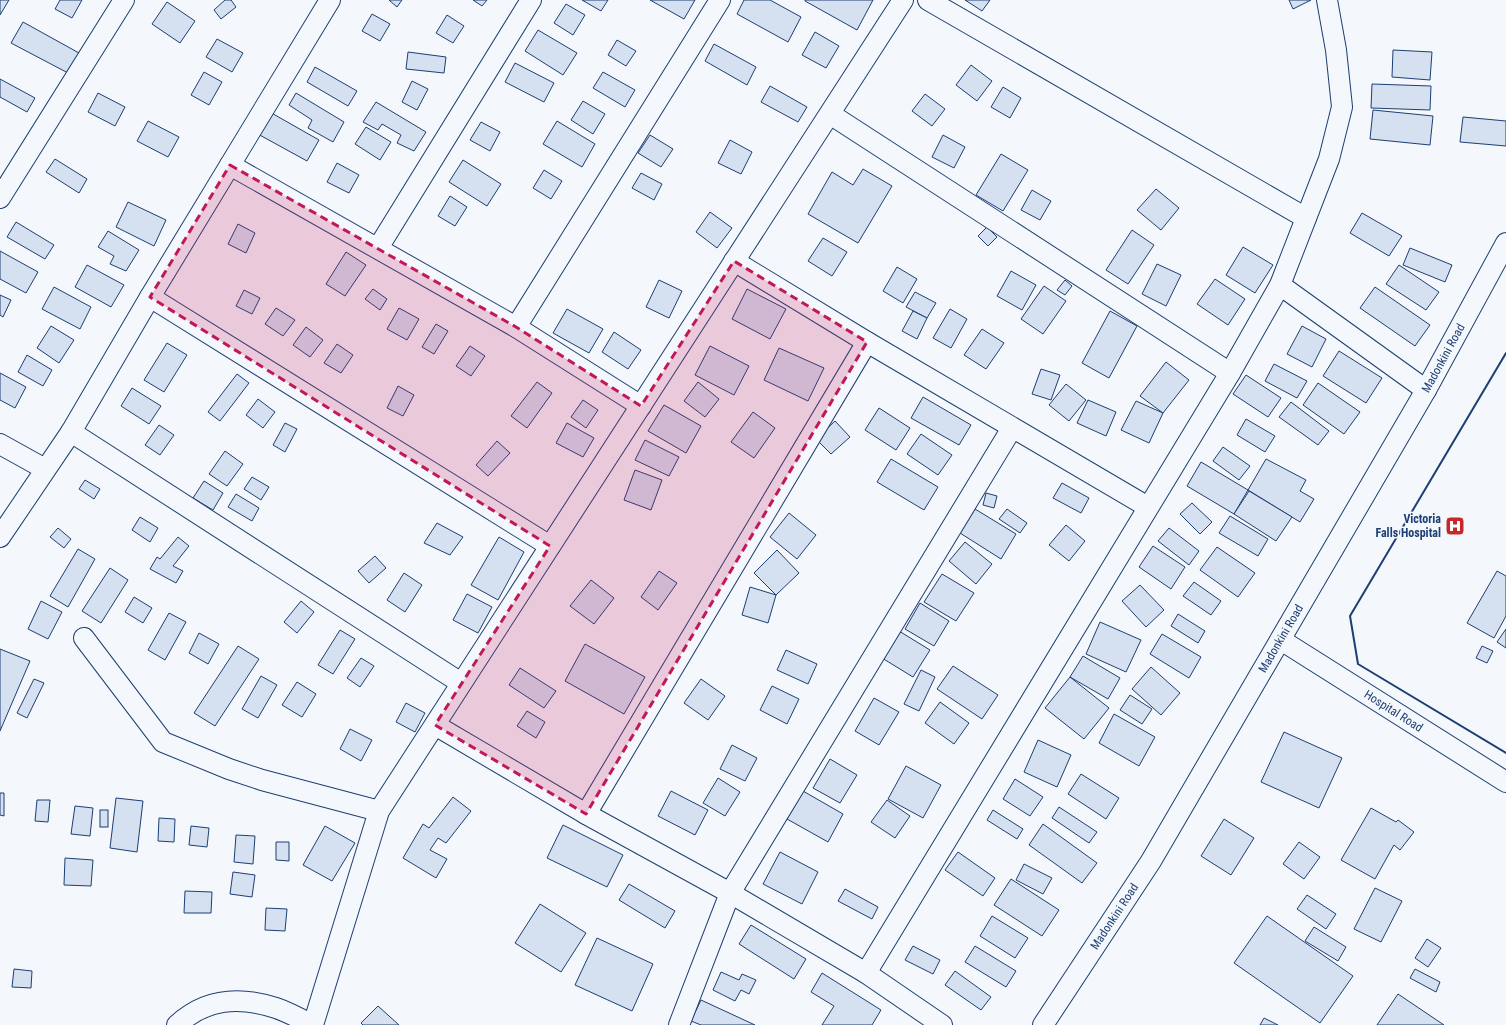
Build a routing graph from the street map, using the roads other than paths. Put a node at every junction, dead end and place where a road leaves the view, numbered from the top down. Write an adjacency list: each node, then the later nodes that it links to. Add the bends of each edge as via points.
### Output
1 (124, 0): 10 (street)
2 (330, 0): 9 (street)
3 (531, 0): 13 (street)
4 (720, 0): 17 (street)
5 (903, 0): 8 (street)
6 (928, 0): 11 (street)
7 (1327, 0): 11 (street, via 1342,107 1330,159)
8 (830, 114): 14 (street); 19 (street)
9 (230, 166): 13 (street); 16 (street)
10 (0, 198)
11 (1306, 218): 15 (street)
12 (1506, 243): 20 (street, Madonkini Road)
13 (378, 248): 17 (street)
14 (734, 261): 18 (street); 21 (street)
15 (1280, 285): 19 (street); 20 (street)
16 (150, 297): 23 (street); 28 (street)
17 (516, 327): 21 (street)
18 (867, 342): 22 (street); 35 (street)
19 (1230, 373): 26 (street)
20 (1426, 390): 30 (street, Madonkini Road)
21 (641, 406): 28 (street)
22 (1012, 428): 26 (street); 36 (street)
23 (71, 432): 25 (street); 31 (street)
24 (0, 444): 25 (street)
25 (45, 469): 27 (street)
26 (1148, 507): 37 (street)
27 (0, 537)
28 (550, 546): 31 (street)
29 (84, 638): 34 (street, via 163,742 229,770)
30 (1281, 640): 33 (street, Hospital Road); 42 (street, Madonkini Road, via 1151,861)
31 (461, 683): 32 (street)
32 (435, 725): 34 (street); 35 (street)
33 (1506, 782)
34 (379, 811): 39 (street)
35 (586, 814): 36 (street)
36 (730, 893): 37 (street); 40 (street)
37 (866, 973): 41 (street)
38 (177, 1025): 39 (street, via 187,1016 212,1003 247,1001 277,1008)
39 (313, 1025)
40 (678, 1025)
41 (942, 1025)
42 (1043, 1025)

